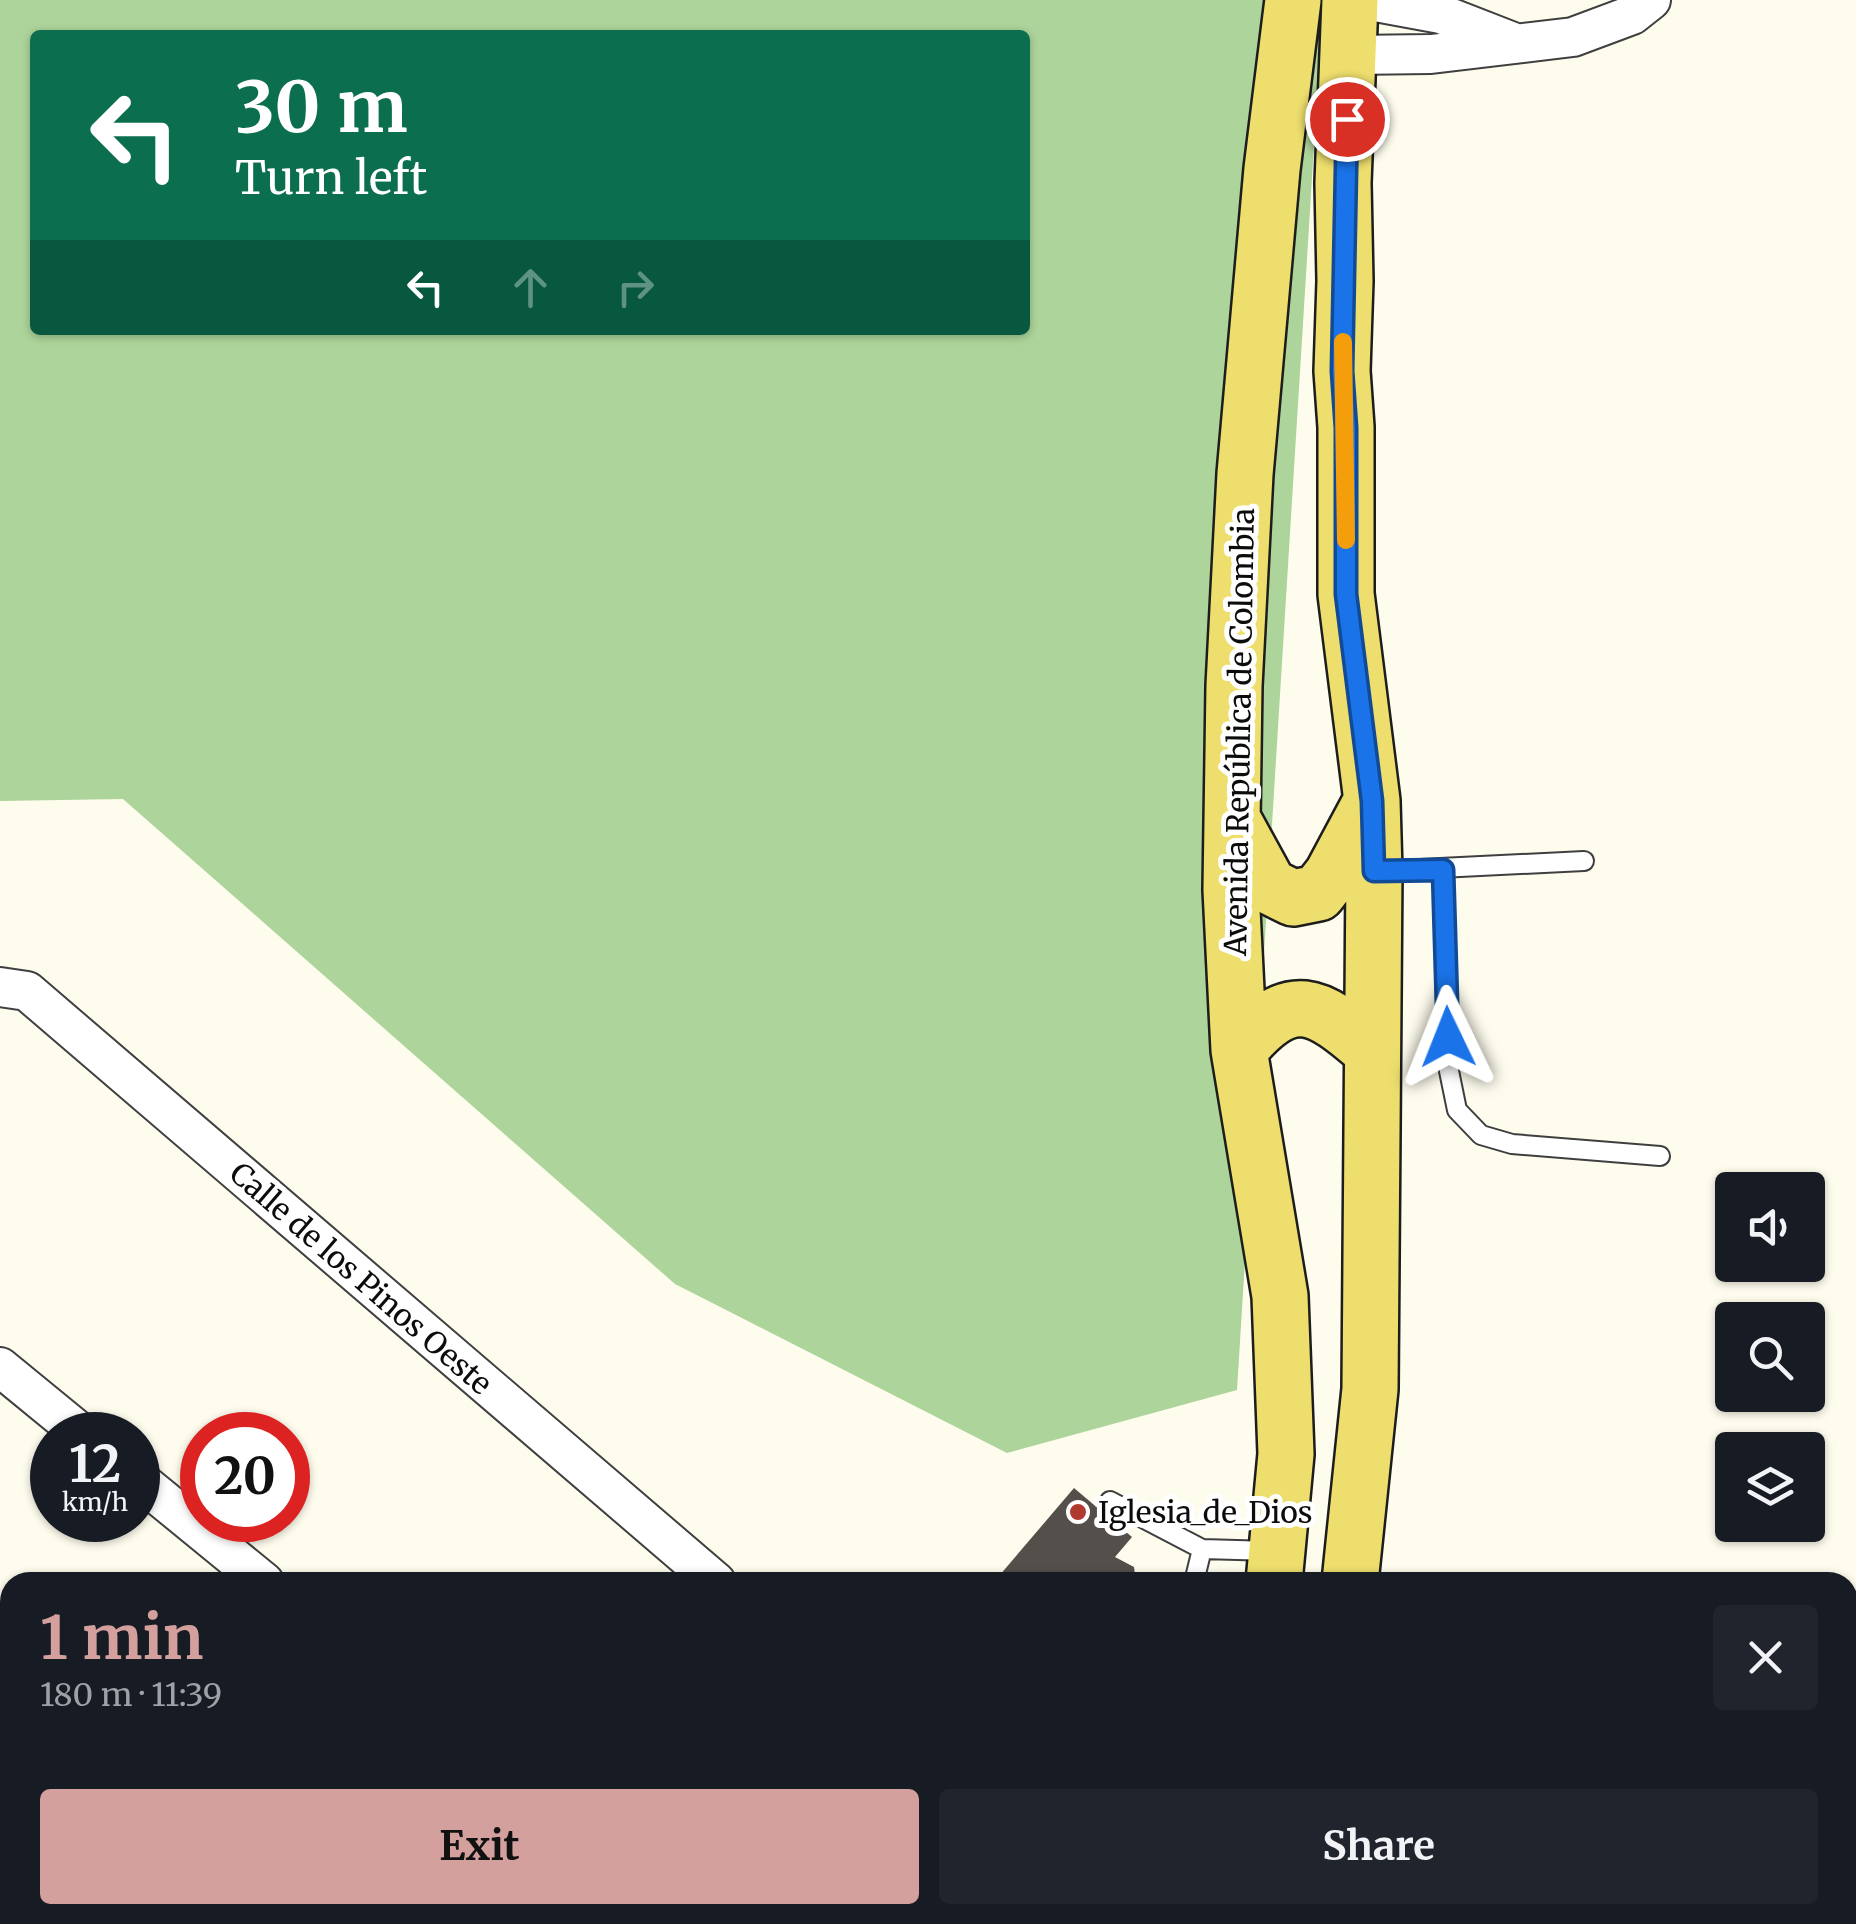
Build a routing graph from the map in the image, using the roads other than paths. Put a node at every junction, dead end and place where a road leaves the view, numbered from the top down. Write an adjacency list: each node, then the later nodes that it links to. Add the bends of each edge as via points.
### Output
1 (1292, 0): 8 (main road, Avenida República de Colombia, via 1245,474)
2 (1350, 0): 6 (main road)
3 (1365, 0): 5 (street, via 1441,14)
4 (1652, 0): 5 (street, via 1632,15 1573,36)
5 (1515, 42): 6 (street, via 1432,54)
6 (1350, 55): 7 (main road, via 1343,184 1346,594)
7 (1372, 801): 8 (main road, via 1332,876 1318,893 1293,898 1268,886); 11 (main road)
8 (1232, 820): 13 (main road, Avenida República de Colombia)
9 (1584, 862): 10 (lane)
10 (1443, 870): 11 (lane); 15 (lane, via 1449,1070 1457,1110 1481,1136 1512,1144)
11 (1374, 871): 14 (main road)
12 (0, 987): 23 (street, Calle de los Pinos Oeste, via 28,991)
13 (1239, 1050): 14 (main road, via 1263,1021 1292,1008 1320,1010); 21 (main road, Avenida República de Colombia, via 1280,1296 1286,1454)
14 (1372, 1051): 25 (main road, via 1370,1389)
15 (1660, 1156)
16 (0, 1367): 17 (street)
17 (55, 1412)
18 (160, 1497): 22 (street)
19 (1110, 1501): 20 (lane)
20 (1202, 1549): 21 (lane); 24 (lane)
21 (1276, 1567)
22 (252, 1572)
23 (704, 1572)
24 (1196, 1572)
25 (1351, 1572)

